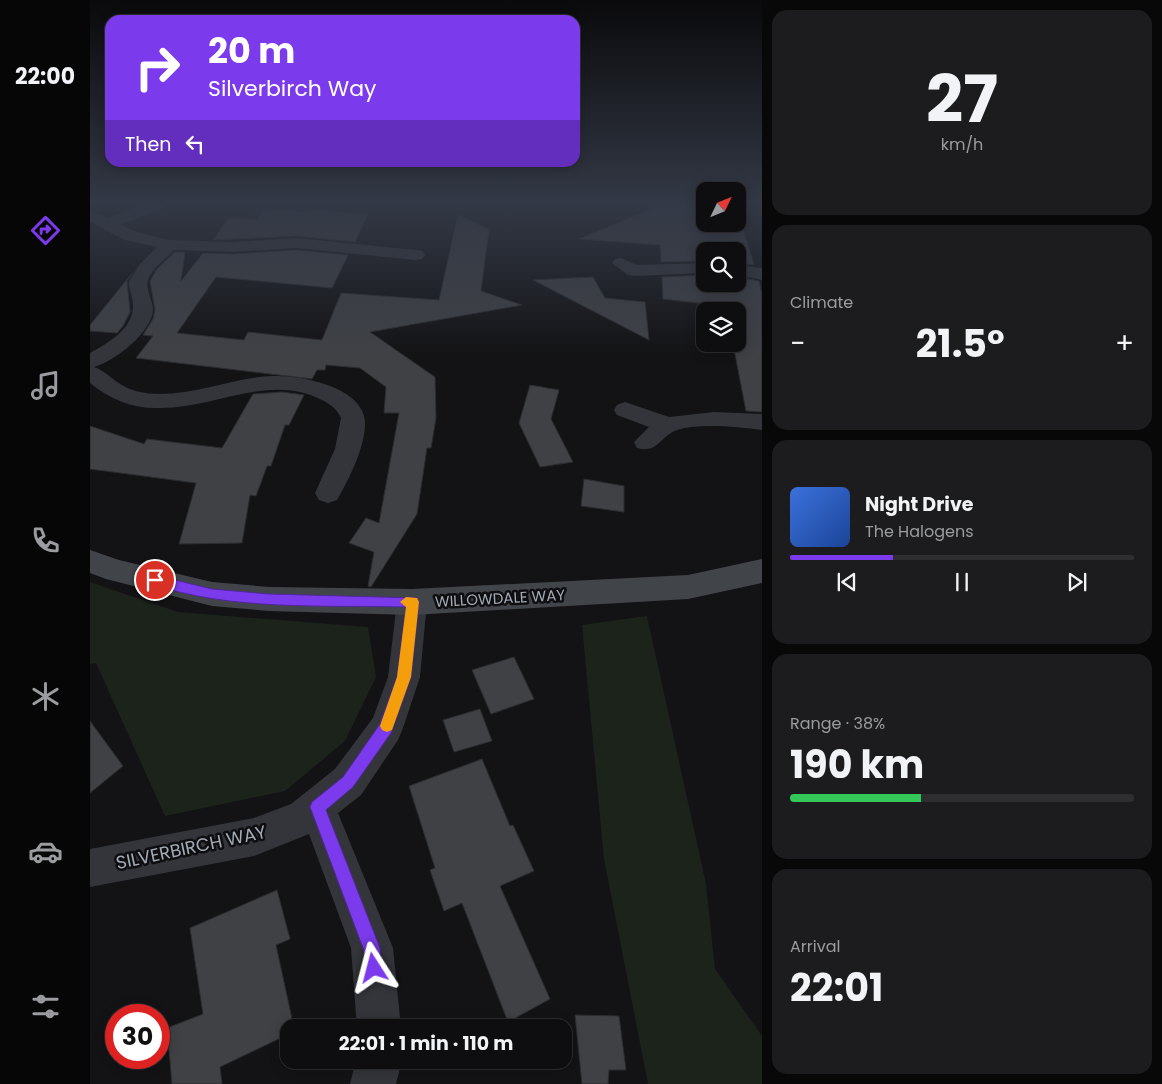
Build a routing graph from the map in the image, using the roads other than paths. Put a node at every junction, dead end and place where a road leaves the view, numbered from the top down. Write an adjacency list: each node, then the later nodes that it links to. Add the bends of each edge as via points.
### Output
1 (160, 255): 8 (street, via 140,278 138,290 144,303 131,333 120,345)
2 (412, 255): 3 (street)
3 (416, 255)
4 (696, 268): 6 (street)
5 (746, 271): 7 (street)
6 (629, 272)
7 (762, 274)
8 (90, 362)
9 (90, 373): 14 (street, via 126,397 162,401 268,383 300,385 329,393 345,404 353,420 349,443)
10 (625, 410): 12 (street)
11 (762, 422): 12 (street, via 703,420)
12 (668, 425): 13 (street)
13 (646, 442)
14 (328, 493)
15 (90, 561): 17 (street, WILLOWDALE WAY, via 116,571 212,594 269,599)
16 (762, 571): 17 (street, WILLOWDALE WAY, via 688,587)
17 (412, 602): 18 (street, SILVERBIRCH WAY, via 404,677 386,728 348,782)
18 (317, 807): 19 (street, SILVERBIRCH WAY, via 303,818 254,837); 20 (street, via 372,948)
19 (90, 868)
20 (378, 1019)
21 (377, 1069): 22 (street)
22 (373, 1084)

